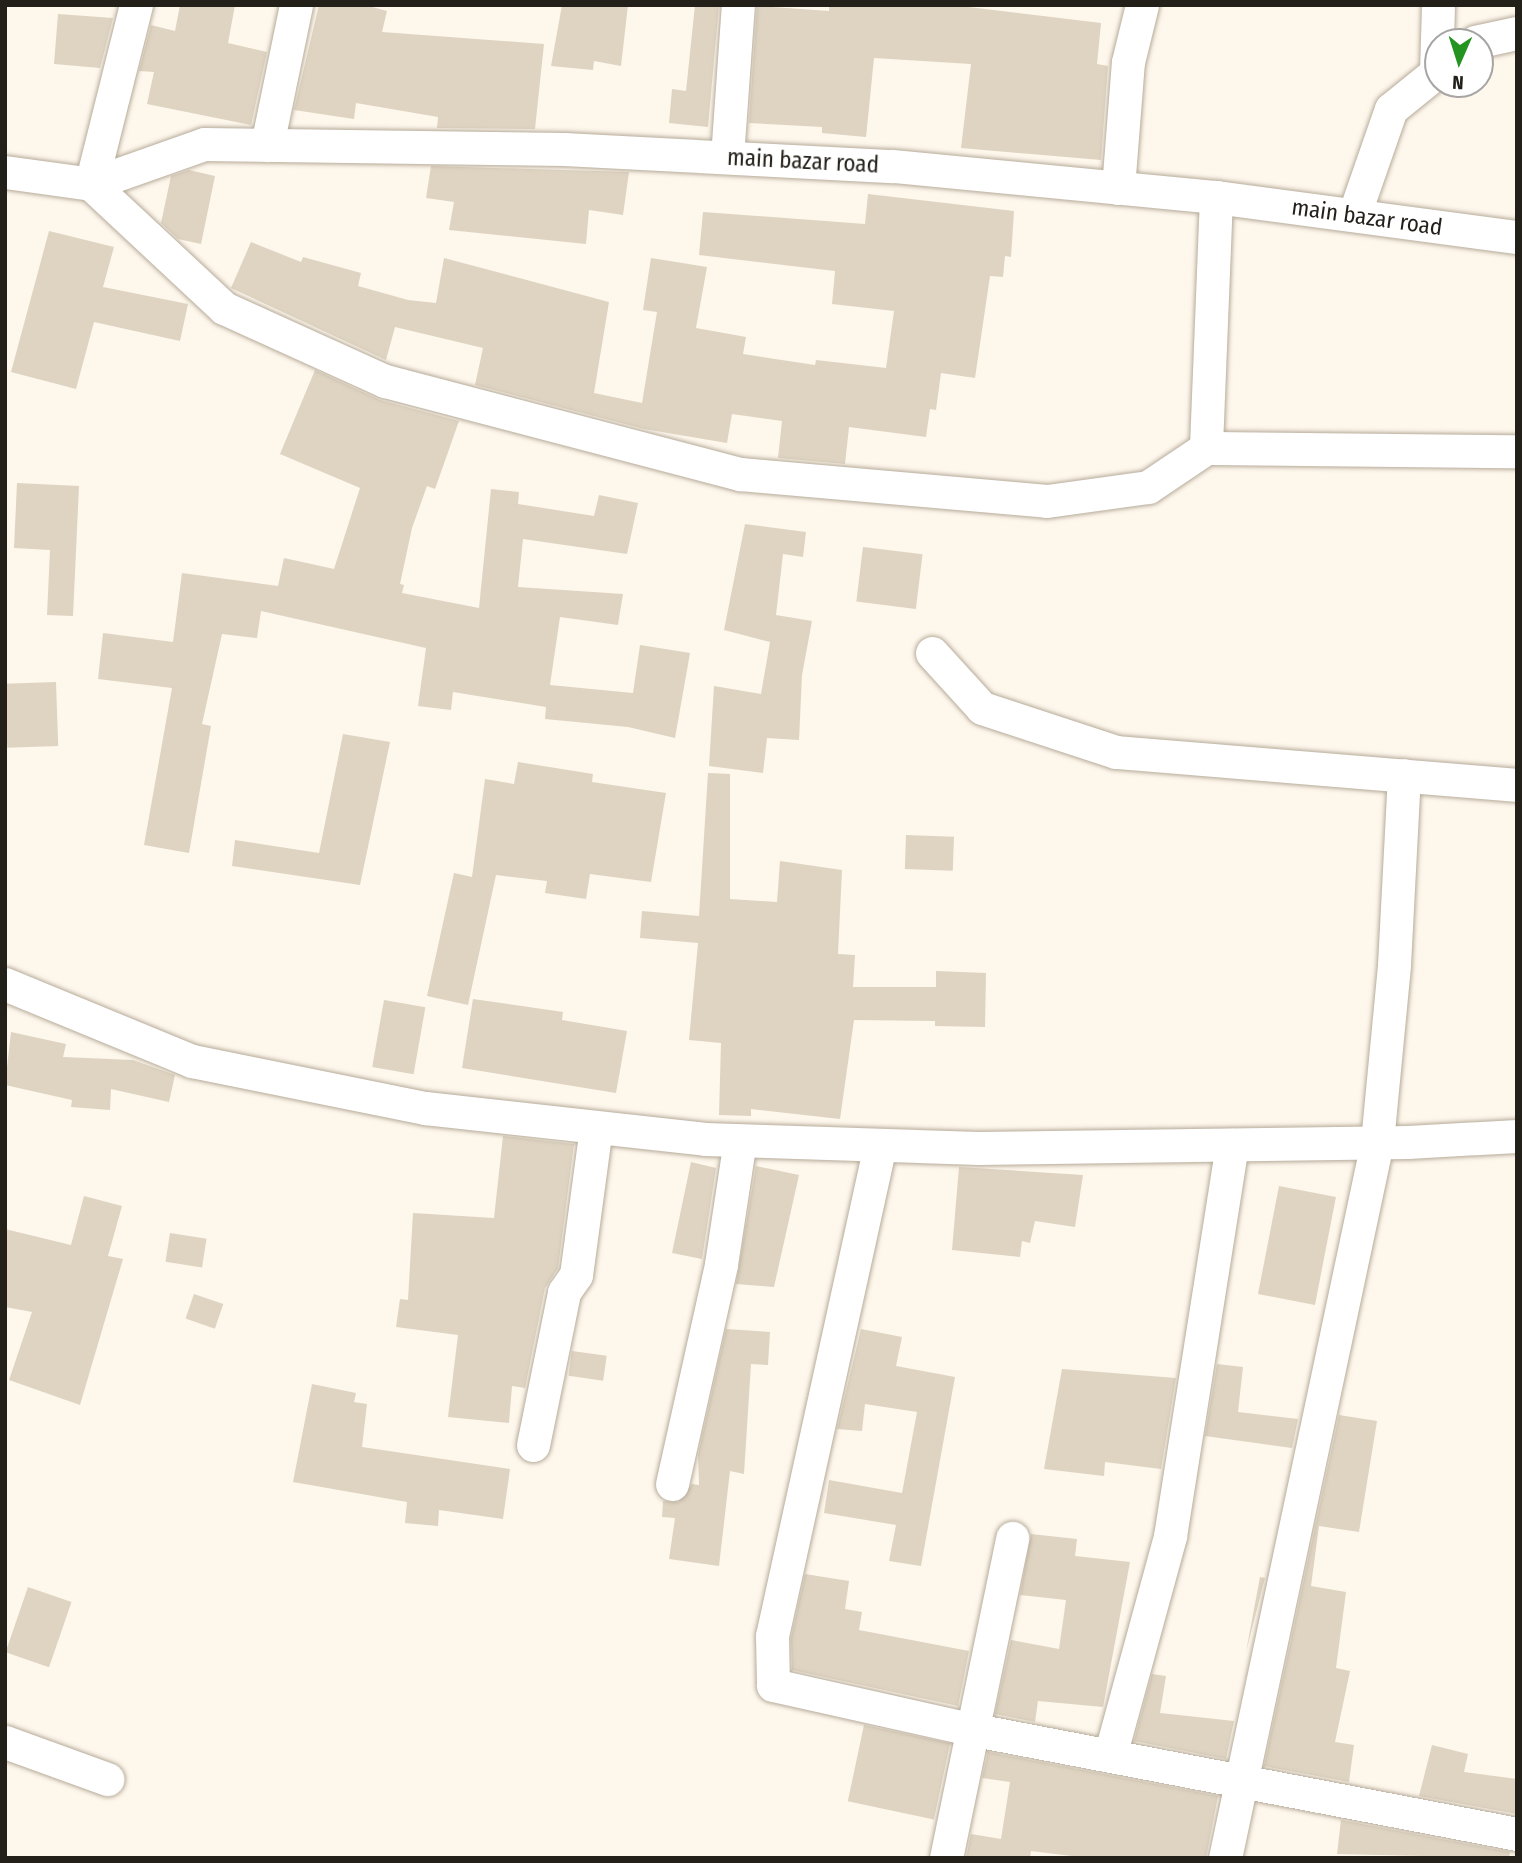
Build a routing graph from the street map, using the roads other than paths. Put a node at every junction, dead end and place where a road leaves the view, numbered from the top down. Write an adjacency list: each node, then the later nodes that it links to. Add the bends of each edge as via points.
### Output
1 (136, 5): 13 (street)
2 (296, 5): 10 (street)
3 (737, 5): 11 (street)
4 (1142, 5): 14 (street, via 1128,62)
5 (1438, 5): 6 (street)
6 (1438, 28)
7 (1517, 33): 8 (street)
8 (1494, 38)
9 (1424, 82): 16 (street, via 1391,109)
10 (268, 145): 11 (street, main bazar road); 13 (street, main bazar road, via 204,144)
11 (727, 158): 14 (street, main bazar road, via 893,166)
12 (5, 173): 13 (street)
13 (91, 184): 18 (street, via 224,308 384,381 740,474 1047,501 1148,487)
14 (1118, 188): 15 (street, main bazar road)
15 (1216, 197): 16 (street, main bazar road); 18 (street)
16 (1354, 215): 17 (street, main bazar road)
17 (1517, 237)
18 (1206, 449): 19 (street)
19 (1517, 451)
20 (932, 653): 21 (street, via 982,708 1116,752)
21 (1404, 775): 22 (street); 27 (street, via 1394,965)
22 (1517, 785)
23 (5, 984): 24 (street, via 192,1061 425,1108)
24 (596, 1127): 26 (street); 30 (street, via 576,1275 564,1293)
25 (1517, 1136): 27 (street)
26 (740, 1140): 28 (street); 31 (street, via 721,1264)
27 (1377, 1142): 29 (street); 37 (street)
28 (880, 1145): 29 (street); 33 (street, via 772,1636 773,1685)
29 (1232, 1145): 35 (street, via 1170,1536)
30 (533, 1445)
31 (672, 1484)
32 (1012, 1538): 33 (street)
33 (975, 1730): 35 (street); 39 (street)
34 (5, 1742): 36 (street)
35 (1111, 1752): 37 (street)
36 (107, 1779)
37 (1238, 1780): 38 (street); 40 (street)
38 (1517, 1834)
39 (946, 1858)
40 (1225, 1858)

